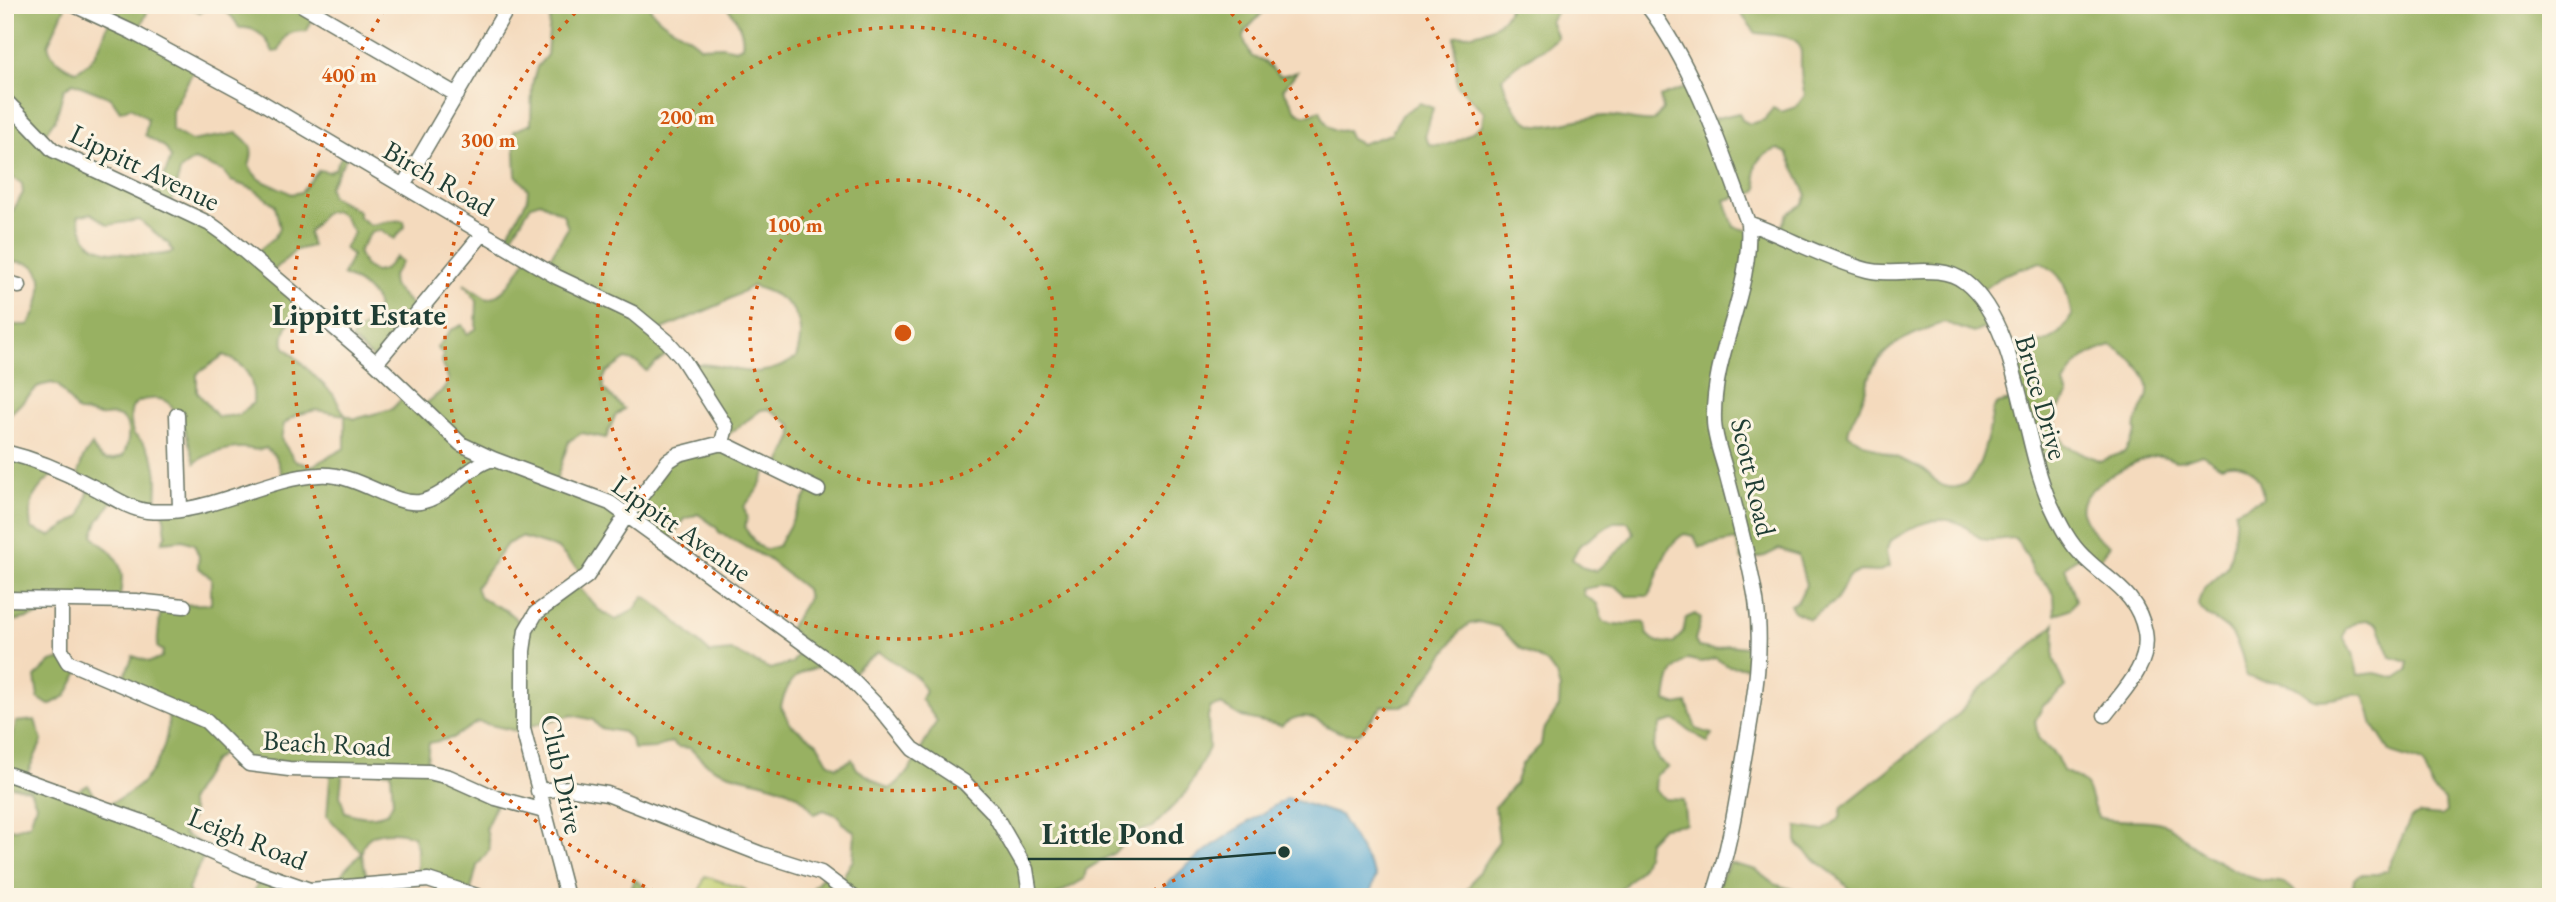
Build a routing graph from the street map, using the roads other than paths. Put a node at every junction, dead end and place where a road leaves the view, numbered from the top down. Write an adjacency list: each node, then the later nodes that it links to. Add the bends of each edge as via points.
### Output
1 (74, 5): 8 (street, Birch Road, via 256,99)
2 (302, 5): 5 (street)
3 (509, 5): 5 (street)
4 (1647, 5): 9 (street, Scott Road, via 1684,63)
5 (457, 94): 8 (street)
6 (10, 105): 7 (street); 11 (street, Lippitt Avenue, via 52,150 210,224)
7 (5, 125)
8 (403, 186): 10 (street, Birch Road)
9 (1748, 223): 22 (street, Bruce Drive, via 1867,270 1955,275 1977,294 2004,346 2038,471 2058,519 2083,556 2126,591 2144,626 2144,658); 31 (street, Scott Road, via 1750,249 1719,371 1714,424 1749,568 1759,656 1728,852)
10 (484, 232): 11 (street); 13 (street, Birch Road, via 557,277 633,313 667,341 724,423)
11 (376, 363): 15 (street, Lippitt Avenue, via 450,435)
12 (177, 415): 17 (street)
13 (722, 443): 16 (street); 18 (street, Club Drive, via 668,461)
14 (5, 452): 17 (street, via 36,461 146,511)
15 (493, 460): 17 (street, via 472,469 435,497 415,502 351,478 320,474); 18 (street, Lippitt Avenue, via 599,497)
16 (818, 490)
17 (180, 508)
18 (626, 516): 24 (street, Club Drive, via 587,576 536,613 526,630 523,729); 30 (street, Lippitt Avenue, via 845,673 913,749 980,796 1026,869)
19 (5, 599): 20 (street)
20 (61, 600): 21 (street); 25 (street, Beach Road, via 61,650 68,662 206,721 250,764 278,769 438,774 496,798)
21 (184, 606)
22 (2105, 715)
23 (5, 773): 26 (street, Leigh Road, via 310,890 428,880)
24 (538, 790): 25 (street, Club Drive); 29 (street, via 569,788 607,794 821,873)
25 (544, 811): 27 (street, Club Drive)
26 (454, 892): 28 (street, Leigh Road)
27 (566, 896)
28 (480, 897)
29 (853, 897)
30 (1027, 897)
31 (1713, 897)

